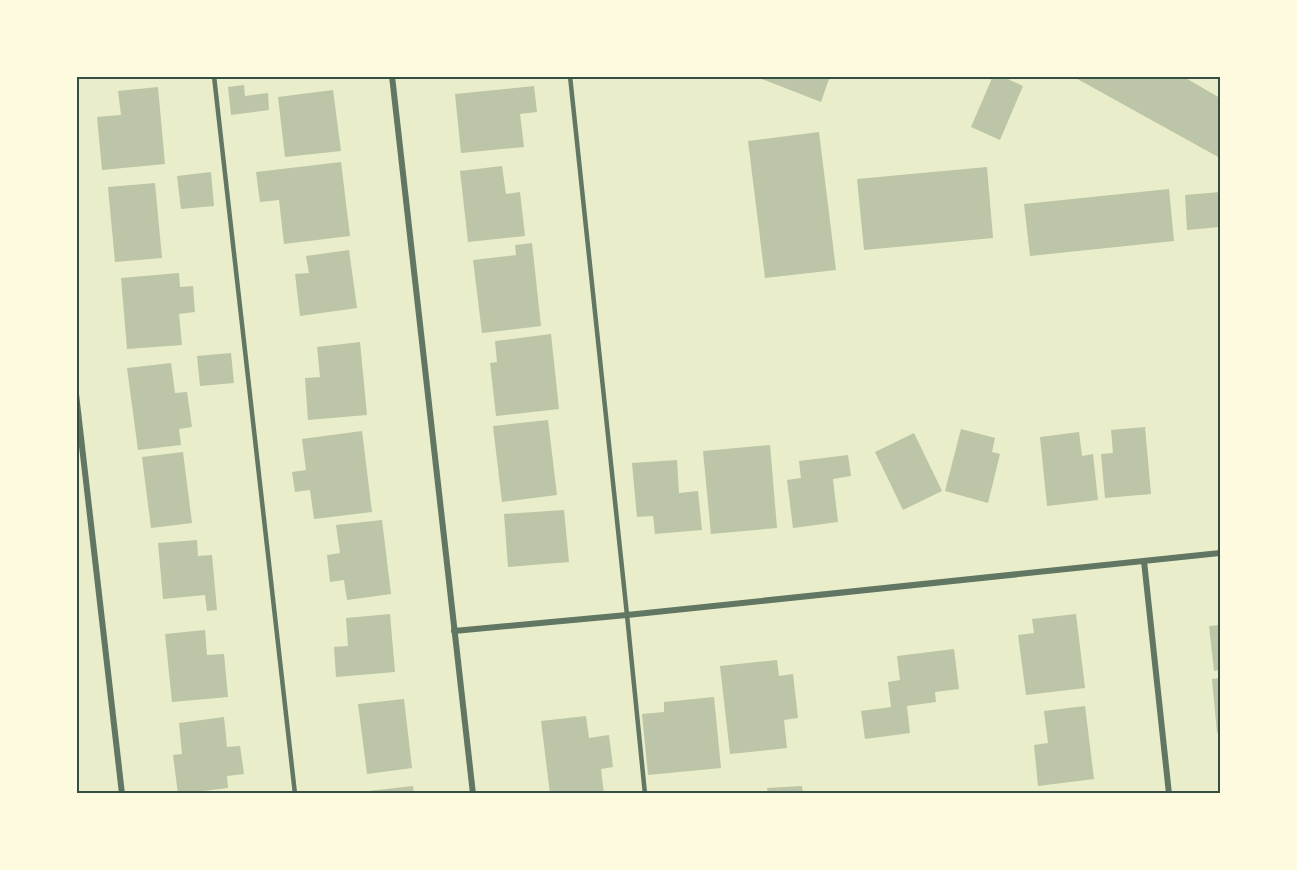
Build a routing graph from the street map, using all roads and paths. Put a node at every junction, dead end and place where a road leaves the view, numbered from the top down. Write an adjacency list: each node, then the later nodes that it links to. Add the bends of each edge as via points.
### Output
1 (214, 76): 10 (lane)
2 (392, 76): 8 (street)
3 (570, 76): 7 (lane)
4 (76, 394): 9 (street)
5 (1221, 553): 6 (street)
6 (1144, 561): 7 (street); 13 (street)
7 (627, 615): 8 (street); 12 (lane)
8 (454, 631): 11 (street)
9 (122, 794)
10 (295, 794)
11 (473, 794)
12 (645, 794)
13 (1169, 794)

